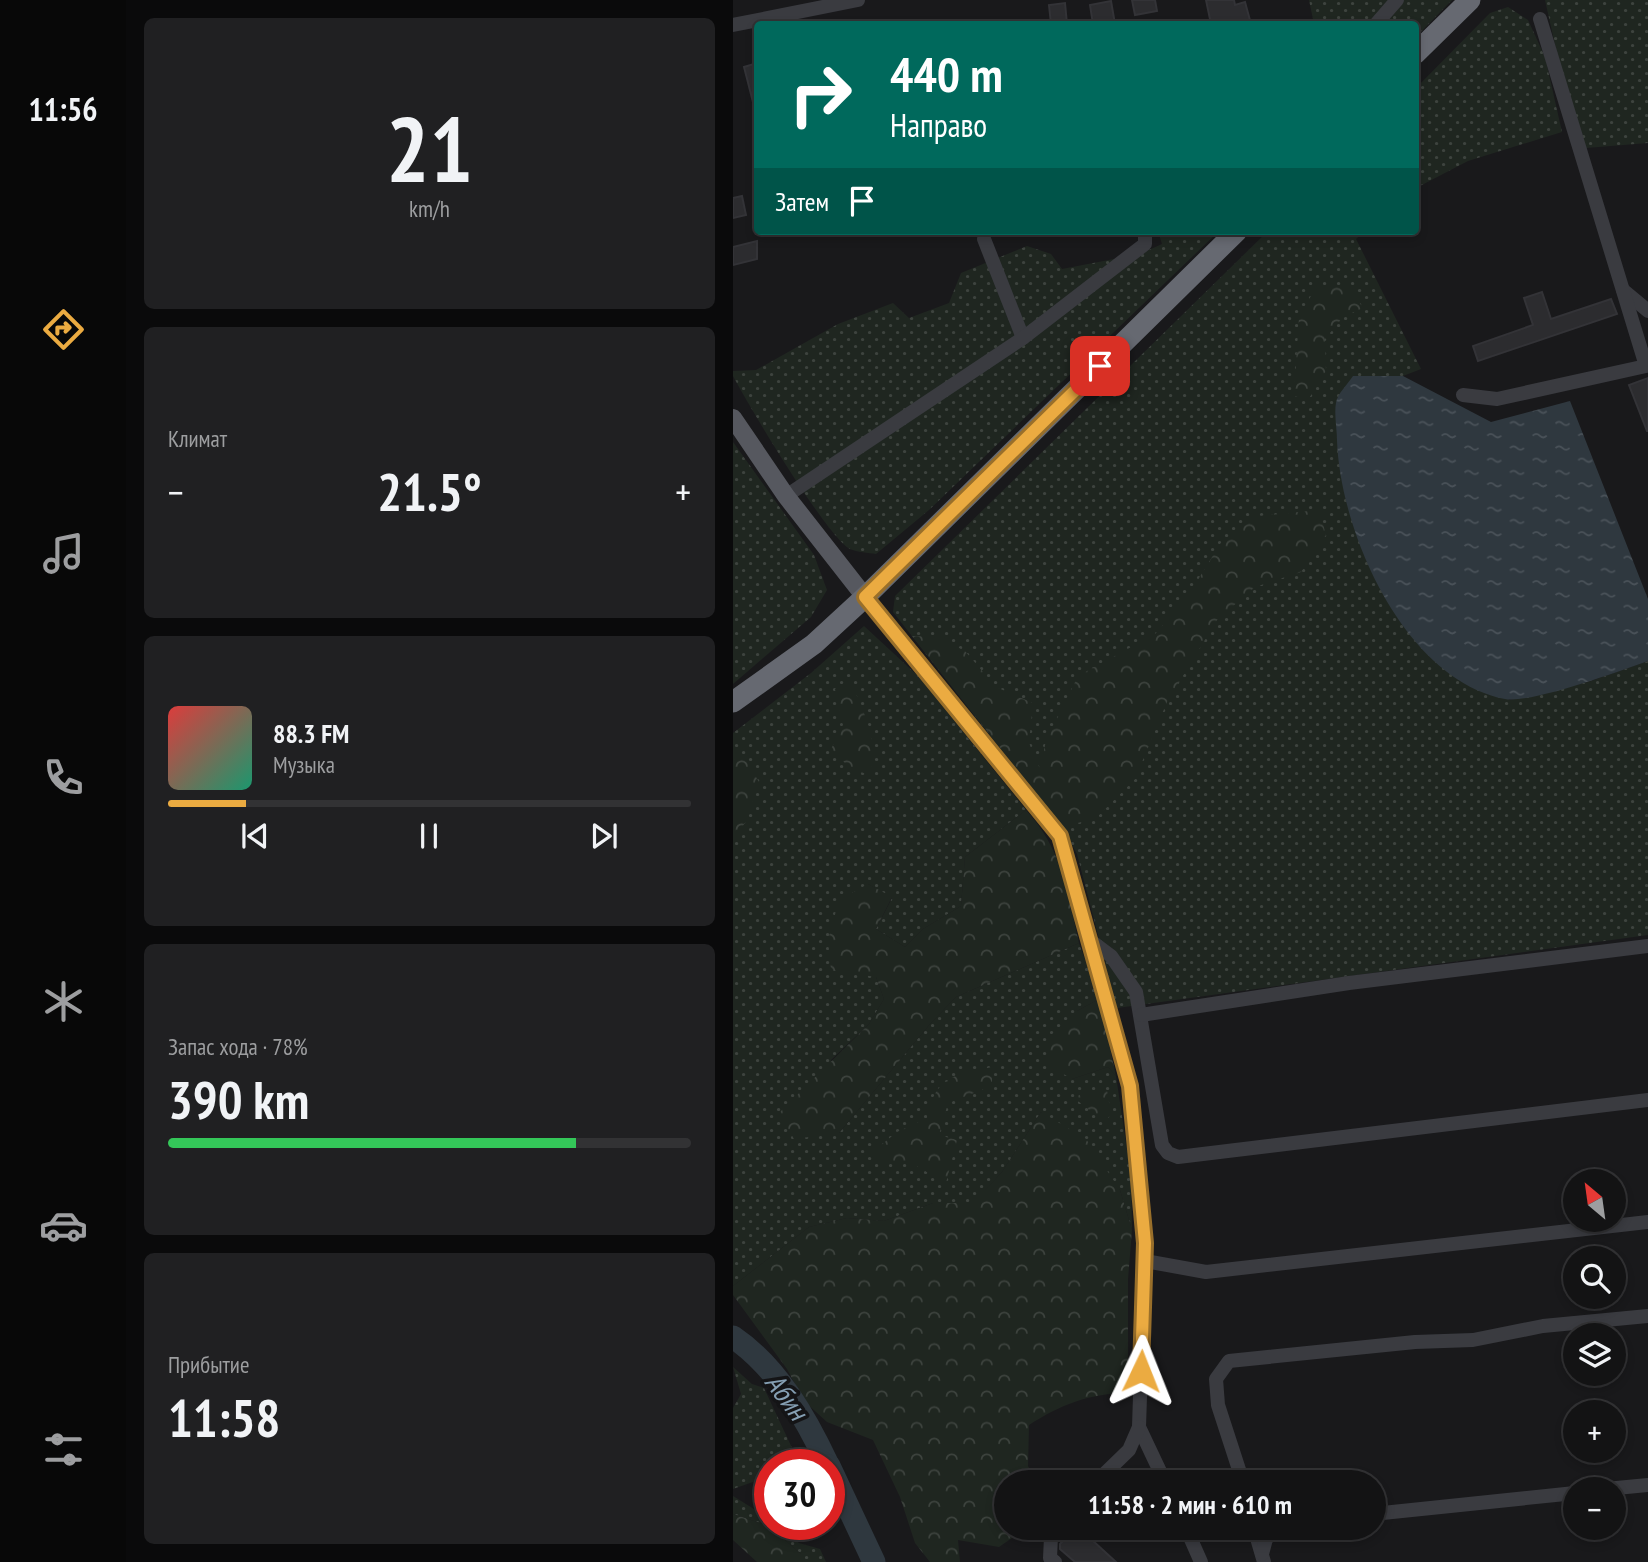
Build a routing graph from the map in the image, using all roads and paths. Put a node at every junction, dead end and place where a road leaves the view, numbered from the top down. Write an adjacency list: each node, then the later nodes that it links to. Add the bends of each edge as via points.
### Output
1 (858, 0): 6 (street)
2 (1397, 0): 5 (street)
3 (1470, 0): 7 (highway)
4 (1540, 19): 11 (street)
5 (1379, 21)
6 (733, 25)
7 (1419, 50)
8 (1145, 235): 13 (street, via 1145,244)
9 (1233, 235): 17 (highway)
10 (984, 239): 13 (street)
11 (1622, 289): 12 (street); 14 (street, via 1646,366 1497,399)
12 (1648, 311)
13 (1023, 338): 16 (street)
14 (1463, 395)
15 (733, 418): 16 (main road)
16 (786, 496): 17 (main road)
17 (865, 597): 18 (highway, via 814,644); 19 (street, via 1060,836)
18 (733, 702)
19 (1091, 941): 21 (street, via 1111,956 1136,992); 24 (street, via 1130,1086)
20 (1648, 946): 21 (street, via 1349,983)
21 (1141, 1015): 22 (street, via 1162,1145 1178,1157)
22 (1648, 1100)
23 (1648, 1222): 24 (street, via 1205,1272)
24 (1145, 1261): 26 (street)
25 (1648, 1316): 29 (street, via 1543,1326 1473,1340 1229,1362 1216,1379 1218,1405)
26 (1139, 1427): 27 (street, via 1129,1450); 28 (street)
27 (1108, 1470)
28 (1159, 1470)
29 (1239, 1470)
30 (1648, 1485): 31 (street)
31 (1626, 1487)
32 (1563, 1494): 33 (street)
33 (1386, 1513)
34 (1051, 1540): 39 (street, via 1050,1558)
35 (1191, 1540): 40 (street)
36 (1257, 1540): 38 (street)
37 (1266, 1540): 38 (street)
38 (1263, 1559)
39 (1055, 1562)
40 (1201, 1562)

